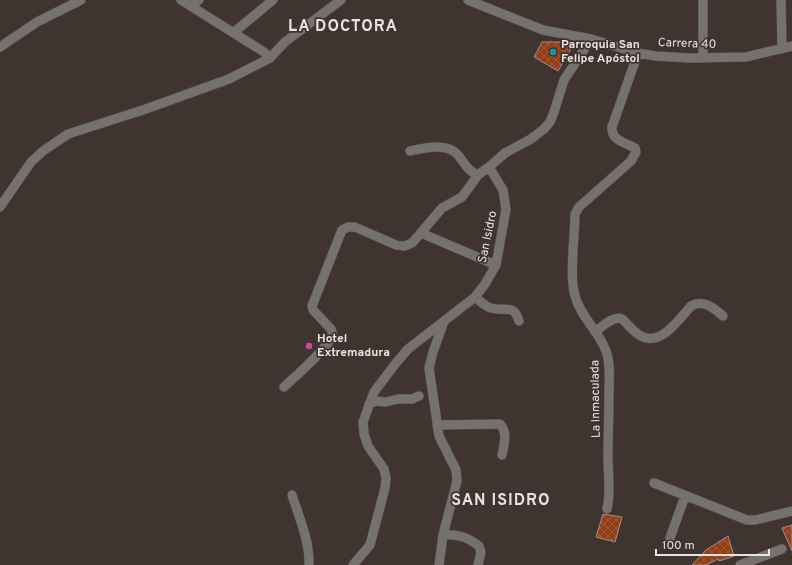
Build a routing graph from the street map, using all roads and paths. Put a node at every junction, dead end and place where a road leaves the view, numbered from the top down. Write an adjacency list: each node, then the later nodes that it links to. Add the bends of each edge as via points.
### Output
1 (81, 0): 13 (street, via 37,22)
2 (181, 0): 9 (street)
3 (198, 0): 9 (street)
4 (273, 0): 10 (street)
5 (341, 0): 16 (street, via 285,42)
6 (468, 0): 11 (street, Carrera 40, via 543,30)
7 (703, 0): 17 (street)
8 (782, 0): 14 (street)
9 (191, 6): 10 (street)
10 (233, 33): 16 (street)
11 (591, 39): 15 (street, Carrera 40); 19 (street, via 564,80 550,122 531,139 501,156)
12 (792, 46): 14 (street, Carrera 40)
13 (0, 47)
14 (782, 49): 17 (street, Carrera 40, via 746,57)
15 (638, 53): 17 (street, Carrera 40); 28 (street, La Inmaculada, via 611,133 614,138 635,148 636,152 631,161 579,207 576,214 573,279 575,295 582,315)
16 (270, 58): 21 (street, via 216,85 68,134 31,162)
17 (703, 58)
18 (410, 151): 20 (street, via 449,148)
19 (489, 167): 20 (street); 23 (street, San Isidro, via 502,190 506,208)
20 (478, 175): 22 (street, via 462,197 442,208)
21 (0, 207)
22 (421, 233): 23 (street); 29 (street, via 413,242 403,246 354,227 342,230 312,306 333,335)
23 (496, 264): 24 (street, San Isidro)
24 (475, 297): 26 (street, San Isidro); 27 (street, via 491,308 507,308 517,315)
25 (723, 316): 28 (street, via 710,306 696,303 663,335 645,338 618,317)
26 (444, 321): 31 (street, San Isidro, via 408,349 374,392); 32 (street, via 429,368)
27 (519, 321)
28 (595, 332): 37 (street, La Inmaculada, via 604,346 609,366 610,489)
29 (284, 388)
30 (419, 396): 31 (street)
31 (370, 404): 43 (street, San Isidro, via 363,422 364,434 368,446 384,469 385,488 370,545)
32 (437, 425): 33 (street, via 500,424 504,428 505,436); 39 (street, via 439,436 457,476)
33 (502, 456)
34 (654, 483): 36 (street)
35 (292, 494): 42 (street, via 308,549)
36 (685, 496): 38 (street, via 747,520); 40 (street)
37 (607, 509)
38 (792, 511)
39 (443, 535): 44 (street); 45 (street, via 454,534 479,546 481,552)
40 (670, 538)
41 (782, 549): 46 (street)
42 (309, 565)
43 (353, 565)
44 (439, 565)
45 (478, 565)
46 (740, 565)

